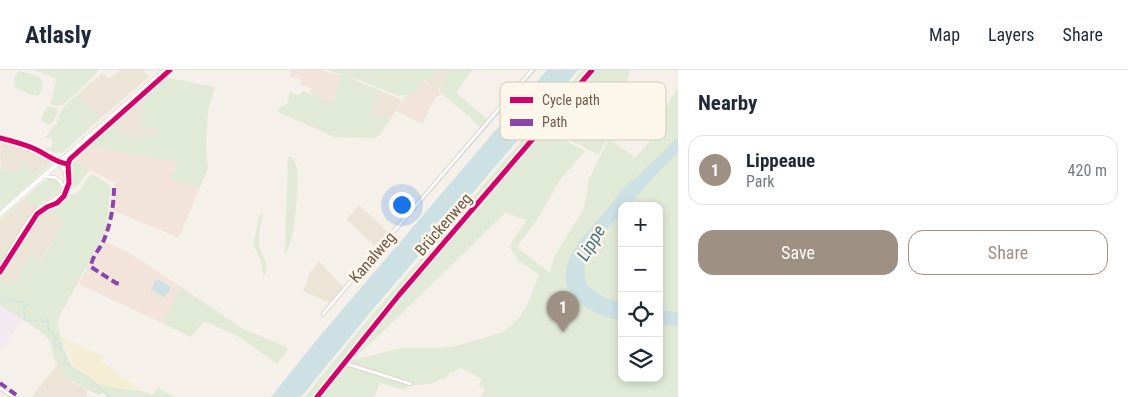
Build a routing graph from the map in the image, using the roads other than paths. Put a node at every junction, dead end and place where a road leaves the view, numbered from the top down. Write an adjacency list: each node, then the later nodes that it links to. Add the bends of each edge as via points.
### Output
1 (165, 70): 9 (main road)
2 (532, 70): 4 (street, Kanalweg)
3 (592, 70): 5 (street, Brückenweg)
4 (522, 82)
5 (582, 82)
6 (500, 108): 14 (street, Kanalweg)
7 (0, 138): 9 (street, via 25,145)
8 (532, 140): 15 (street, Brückenweg)
9 (59, 163): 10 (main road); 11 (street, via 64,172)
10 (43, 177): 11 (street, via 56,177); 12 (main road)
11 (64, 189): 13 (street, via 34,212)
12 (0, 214)
13 (0, 266)
14 (323, 314)
15 (344, 363): 16 (street); 19 (street, Brückenweg)
16 (411, 384)
17 (0, 388): 18 (street)
18 (13, 397)
19 (317, 397)

